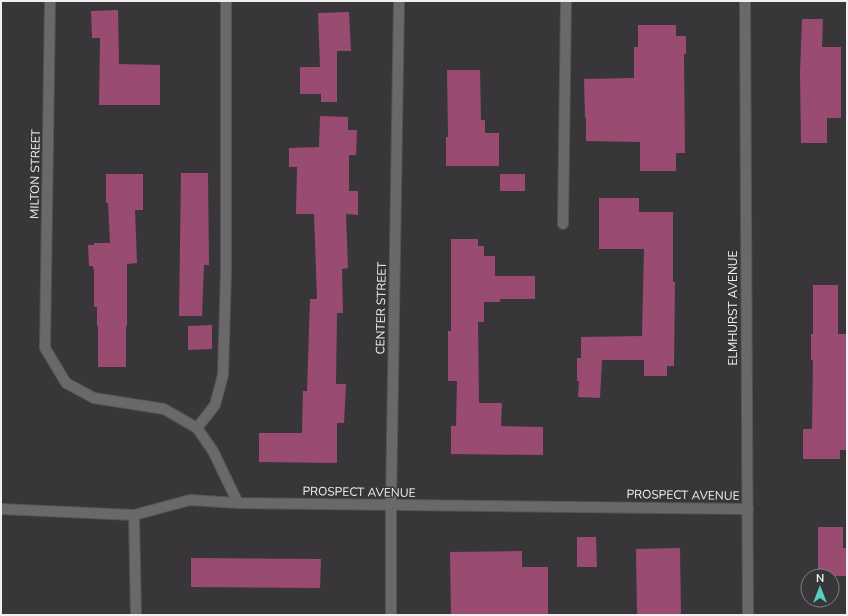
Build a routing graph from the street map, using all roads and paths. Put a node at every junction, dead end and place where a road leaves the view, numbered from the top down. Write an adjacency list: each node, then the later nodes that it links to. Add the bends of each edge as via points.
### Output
1 (50, 1): 7 (street, MILTON STREET, via 45,348 66,383 94,398 164,409)
2 (226, 1): 7 (street, via 226,271 223,375 215,405)
3 (399, 1): 9 (street, CENTER STREET)
4 (566, 1): 6 (street)
5 (745, 1): 11 (street, ELMHURST AVENUE)
6 (563, 224)
7 (197, 428): 8 (street, via 213,451)
8 (238, 503): 9 (street, PROSPECT AVENUE); 12 (street, PROSPECT AVENUE, via 190,500)
9 (391, 504): 11 (street, PROSPECT AVENUE); 14 (street, CENTER STREET)
10 (1, 509): 12 (street, PROSPECT AVENUE)
11 (748, 509): 15 (street, ELMHURST AVENUE)
12 (134, 515): 13 (street)
13 (136, 615)
14 (391, 615)
15 (748, 615)

